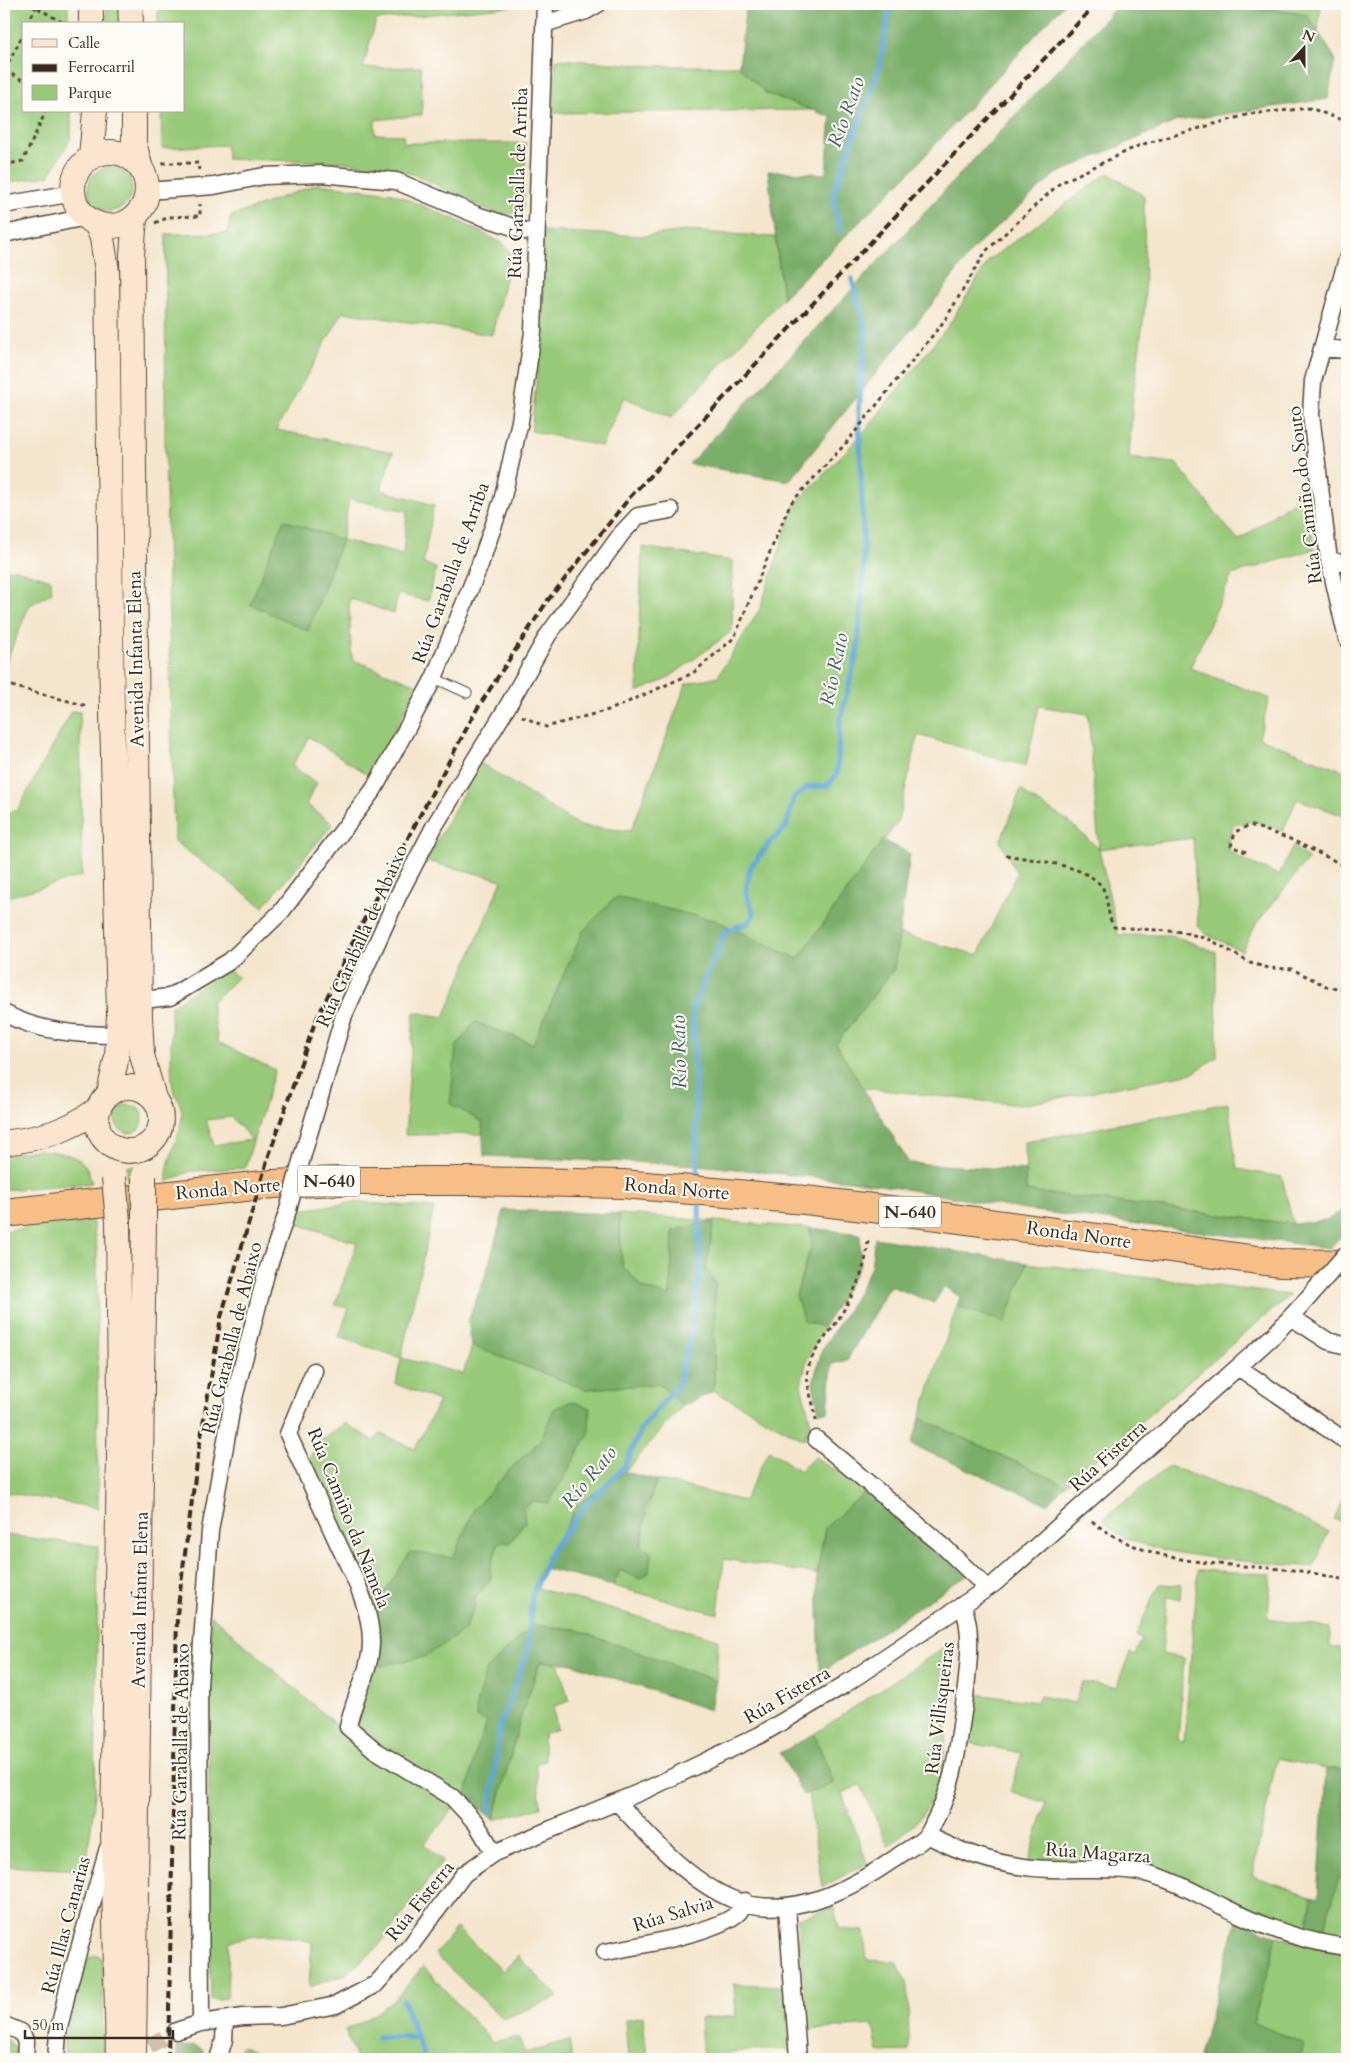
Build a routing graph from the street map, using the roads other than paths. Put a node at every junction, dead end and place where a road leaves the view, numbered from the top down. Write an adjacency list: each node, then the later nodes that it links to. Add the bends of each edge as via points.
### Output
1 (91, 4): 5 (street)
2 (130, 4): 6 (street)
3 (545, 4): 7 (street, Rúa Garaballa de Arriba)
4 (598, 4): 7 (street)
5 (91, 22)
6 (131, 22)
7 (544, 24): 16 (street, Rúa Garaballa de Arriba)
8 (94, 112): 10 (street)
9 (134, 112): 11 (street, via 134,143)
10 (91, 158): 11 (street, via 112,152 134,160); 12 (street, via 77,173)
11 (144, 180): 14 (street, via 145,201); 16 (street, via 214,186 264,176 311,174 396,180 477,215)
12 (74, 193): 13 (street); 15 (street, via 79,208)
13 (4, 205)
14 (135, 217): 15 (street, via 116,226); 27 (street, Avenida Infanta Elena, via 132,255 133,386)
15 (91, 220): 17 (street); 29 (street, Avenida Infanta Elena, via 102,238 107,271)
16 (535, 232): 25 (street, Rúa Garaballa de Arriba, via 533,332 518,430 502,501)
17 (4, 234)
18 (1347, 259): 19 (street, Rúa Camiño do Souto)
19 (1322, 348): 20 (street); 22 (street, Rúa Camiño do Souto, via 1314,381 1311,416)
20 (1347, 350)
21 (671, 510): 56 (street, Rúa Garaballa de Abaixo, bridge, via 638,516 622,533 548,635 435,824 344,1015 288,1210 266,1274 232,1406 210,1530 199,1685)
22 (1329, 560): 23 (street); 24 (street, Rúa Camiño do Souto)
23 (1347, 564)
24 (1347, 639)
25 (434, 678): 26 (lane); 27 (street, Rúa Garaballa de Arriba, via 374,789 281,912 230,961 170,996)
26 (467, 693)
27 (141, 1000): 30 (street, Avenida Infanta Elena, via 142,1054)
28 (4, 1013): 29 (street, via 55,1030)
29 (118, 1035): 31 (street, Avenida Infanta Elena, via 114,1073)
30 (154, 1098): 31 (street, via 145,1090 124,1087); 33 (street, via 160,1108 161,1119 160,1130)
31 (103, 1101): 32 (street, via 78,1123); 34 (street, via 98,1126)
32 (50, 1135): 34 (street); 35 (street)
33 (153, 1141): 34 (street, via 136,1150 126,1151); 62 (street, Avenida Infanta Elena, bridge, via 144,1176)
34 (106, 1142): 48 (street, Avenida Infanta Elena, bridge, via 114,1178 118,1221 120,1391)
35 (4, 1143)
36 (4, 1213): 38 (highway, Ronda Norte / N-640, via 273,1184 452,1181 623,1184 922,1214 1279,1263)
37 (1347, 1253): 39 (street, Rúa Fisterra, bridge)
38 (1347, 1264)
39 (1296, 1311): 40 (street, via 1328,1341); 41 (street, Rúa Fisterra)
40 (1347, 1346)
41 (1238, 1367): 44 (street); 45 (street, Rúa Fisterra)
42 (314, 1370): 50 (street, Rúa Camiño da Namela, via 288,1434 370,1617 371,1644 348,1727 375,1750 452,1798 476,1823)
43 (816, 1439): 45 (street, via 942,1545)
44 (1347, 1442)
45 (987, 1588): 46 (street, Rúa Fisterra)
46 (962, 1605): 47 (street, Rúa Fisterra, via 844,1685 760,1735); 49 (street, Rúa Villisqueiras, via 968,1616 969,1630 965,1697 955,1769 945,1801)
47 (617, 1802): 50 (street, Rúa Fisterra); 51 (street, Rúa Villisqueiras, via 663,1849 705,1884 732,1899)
48 (113, 1832): 60 (street, Rúa Illas Canarias, via 69,1984); 61 (street, Avenida Infanta Elena)
49 (927, 1835): 52 (street, Rúa Villisqueiras, via 877,1871 842,1889 805,1904); 53 (street, Rúa Magarza, via 1004,1866 1146,1874 1178,1883 1269,1928 1319,1944)
50 (494, 1853): 55 (street, Rúa Fisterra, via 464,1874 376,1984 336,2005 282,2016)
51 (745, 1902): 52 (street, Rúa Villisqueiras); 54 (street, Rúa Salvia, via 739,1912 718,1923 659,1943)
52 (787, 1907): 64 (street)
53 (1347, 1947)
54 (604, 1952)
55 (225, 2020): 56 (street, Rúa Fisterra); 63 (street, via 224,2040)
56 (201, 2023): 58 (street, Rúa Fisterra)
57 (4, 2025): 59 (street, via 21,2032 26,2042)
58 (176, 2031)
59 (25, 2059)
60 (56, 2059)
61 (118, 2059)
62 (134, 2059)
63 (218, 2059)
64 (798, 2059)

